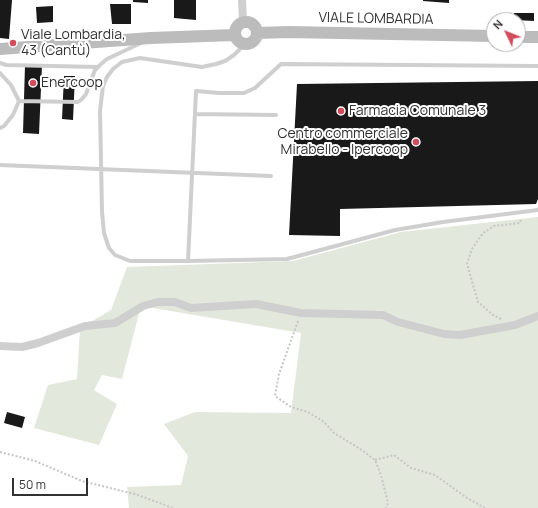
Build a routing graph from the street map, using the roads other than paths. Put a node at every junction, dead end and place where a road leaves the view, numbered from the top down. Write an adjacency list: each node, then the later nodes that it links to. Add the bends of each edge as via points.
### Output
1 (242, 0): 2 (street)
2 (243, 21): 3 (main road, via 256,26); 8 (main road, via 234,31)
3 (257, 33): 4 (main road, VIALE LOMBARDIA); 8 (main road, via 252,42 245,44)
4 (486, 36)
5 (526, 37): 6 (main road)
6 (538, 37)
7 (151, 38): 8 (main road); 9 (main road); 12 (lane, via 107,59)
8 (238, 39): 19 (lane, via 240,49 234,55 209,66 140,58 122,62 113,69 107,77 102,94)
9 (0, 49)
10 (0, 63): 12 (lane)
11 (538, 66): 15 (lane, via 281,64 255,88 244,93 196,92)
12 (97, 67): 14 (lane, via 86,94 78,102)
13 (0, 73): 14 (lane, via 11,85)
14 (19, 101): 17 (lane, via 13,115)
15 (195, 114): 16 (lane); 20 (lane)
16 (276, 115)
17 (0, 128)
18 (0, 165): 19 (lane)
19 (101, 169): 20 (lane); 23 (lane, via 102,212 108,248 115,255 130,261)
20 (191, 173): 21 (lane); 23 (lane)
21 (271, 176)
22 (538, 210): 23 (lane, via 395,230 287,259)
23 (188, 261)
24 (538, 316): 25 (street, via 515,325 460,335 436,332 383,316 301,313 256,304 191,308 175,302 158,302 143,306 115,323 85,326 22,347)
25 (0, 346)

